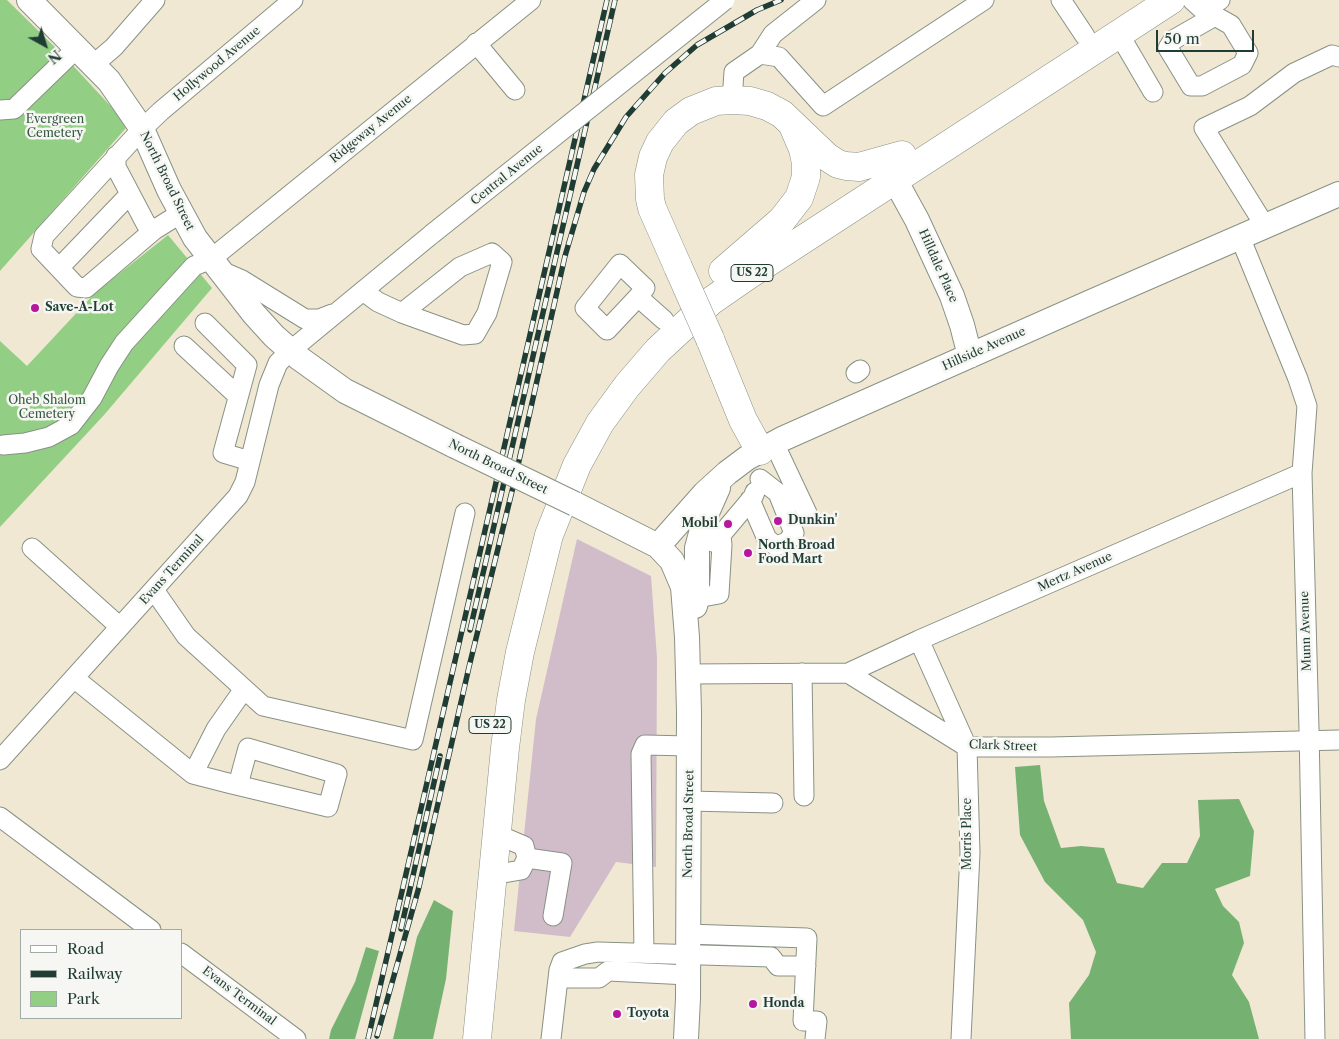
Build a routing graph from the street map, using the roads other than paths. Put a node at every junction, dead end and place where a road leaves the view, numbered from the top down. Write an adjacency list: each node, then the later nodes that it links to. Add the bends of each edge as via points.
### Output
1 (29, 0): 14 (main road, North Broad Street)
2 (155, 0): 17 (street)
3 (293, 0): 23 (street, Hollywood Avenue)
4 (531, 0): 13 (street, Ridgeway Avenue)
5 (725, 0): 35 (street, Central Avenue, bridge)
6 (816, 0): 15 (street, via 773,34)
7 (984, 0): 15 (street, via 823,106 779,57)
8 (1061, 0): 12 (street)
9 (1140, 0): 12 (highway, US 22)
10 (1171, 0): 11 (highway, US 22)
11 (1119, 34): 19 (street); 25 (highway, US 22)
12 (1085, 36): 25 (highway, US 22)
13 (476, 43): 18 (street); 32 (street, Ridgeway Avenue)
14 (77, 48): 17 (main road, North Broad Street); 21 (street, via 14,109)
15 (760, 54): 20 (street, via 734,72)
16 (1339, 57): 29 (street, via 1332,55 1294,73 1250,106 1204,128)
17 (93, 65): 23 (main road, North Broad Street, via 109,81)
18 (515, 90)
19 (1152, 92)
20 (732, 100): 22 (highway, via 767,106 782,114); 46 (highway, bridge, via 706,104 682,116 670,127 653,157 649,175 650,199 743,420)
21 (0, 110)
22 (792, 125): 25 (highway, via 838,164); 34 (highway, via 806,163 806,177 799,198 782,220)
23 (142, 129): 24 (street, Hollywood Avenue); 28 (main road, North Broad Street)
24 (116, 156): 26 (street, via 116,167); 33 (street, Hollywood Avenue, via 44,236 41,249)
25 (899, 167): 34 (highway, US 22); 43 (main road, Hilldale Place, via 915,215 952,296); 77 (highway, US 22, via 697,313 642,368 600,424 569,483 542,556 511,700)
26 (130, 194): 30 (street, via 146,224); 33 (street)
27 (1339, 194): 29 (main road, Hillside Avenue)
28 (181, 213): 30 (street); 32 (main road, North Broad Street)
29 (1265, 226): 31 (main road, Hillside Avenue)
30 (154, 230): 33 (street, via 86,288 77,287)
31 (1240, 237): 43 (main road, Hillside Avenue); 49 (street, Munn Avenue, via 1307,406)
32 (216, 265): 37 (street, via 305,319 319,319); 42 (main road, North Broad Street, via 254,314); 45 (street, Ridgeway Avenue, via 194,266 124,343 92,398 71,425 49,438)
33 (59, 268)
34 (723, 272): 39 (highway, US 22)
35 (363, 291): 37 (street, Central Avenue); 38 (street)
36 (638, 296): 39 (street)
37 (338, 312): 42 (street, Central Avenue)
38 (402, 313): 38 (street, via 460,266 492,253 502,262 488,313 475,334 463,335)
39 (664, 320): 88 (highway, US 22, via 622,365 582,422 551,484 528,548 502,661 486,756)
40 (205, 323): 44 (street, via 247,365)
41 (184, 346): 44 (street)
42 (290, 351): 47 (street, Evans Terminal, via 278,363 271,377); 55 (main road, North Broad Street, bridge, via 356,398)
43 (970, 356): 46 (main road, Hillside Avenue)
44 (238, 396): 47 (street, via 223,454)
45 (1, 445)
46 (762, 450): 48 (main road, Hillside Avenue); 50 (street); 53 (street)
47 (250, 461): 57 (street, Evans Terminal, via 238,496)
48 (727, 473): 54 (main road, via 710,505); 55 (main road, Hillside Avenue)
49 (1302, 473): 60 (street, Mertz Avenue); 66 (street, Munn Avenue)
50 (760, 478): 51 (street); 51 (street, via 778,493 794,533 787,542 776,546 767,539)
51 (750, 500): 54 (street, via 721,535)
52 (465, 513): 65 (street, via 413,740 263,706)
53 (807, 513)
54 (711, 541): 59 (main road, via 696,557 697,598)
55 (658, 546): 59 (main road, North Broad Street, via 672,561 681,580)
56 (32, 548): 58 (street)
57 (154, 590): 58 (street, Evans Terminal); 65 (street, via 186,636)
58 (120, 627): 64 (street, Evans Terminal)
59 (687, 636): 63 (main road, North Broad Street)
60 (919, 640): 62 (street, Mertz Avenue); 69 (street, Morris Place)
61 (802, 673): 62 (street); 63 (street); 73 (street)
62 (848, 673): 69 (street, Clark Street)
63 (688, 674): 68 (main road, North Broad Street)
64 (74, 678): 70 (street, Evans Terminal); 71 (street)
65 (244, 689): 71 (street, via 216,729)
66 (1309, 740): 67 (street, Clark Street); 69 (street, Clark Street); 94 (street, Munn Avenue)
67 (1339, 740)
68 (689, 746): 74 (main road, North Broad Street); 82 (street, via 645,745 641,754)
69 (968, 748): 93 (street, Morris Place, via 970,853)
70 (0, 760)
71 (193, 774): 72 (street)
72 (238, 785): 72 (street, via 328,807 336,774 248,748)
73 (804, 796)
74 (690, 801): 75 (street); 84 (main road, North Broad Street)
75 (773, 802)
76 (0, 817): 81 (street)
77 (496, 834): 78 (street, via 524,846); 79 (highway, US 22)
78 (526, 858): 79 (street, via 521,870); 80 (street, via 562,863)
79 (492, 875): 89 (highway, US 22)
80 (553, 916)
81 (150, 929)
82 (644, 953): 84 (street); 86 (street, via 584,954 562,962)
83 (182, 954): 87 (street, Evans Terminal)
84 (687, 954): 85 (street, via 771,957 778,966); 85 (street, via 807,938); 86 (street, via 608,971 599,978); 91 (main road, North Broad Street)
85 (806, 966): 92 (street, via 803,1021 817,1021)
86 (558, 978): 90 (street)
87 (296, 1039)
88 (458, 1039)
89 (477, 1039)
90 (552, 1039)
91 (686, 1039)
92 (815, 1039)
93 (961, 1039)
94 (1315, 1039)

